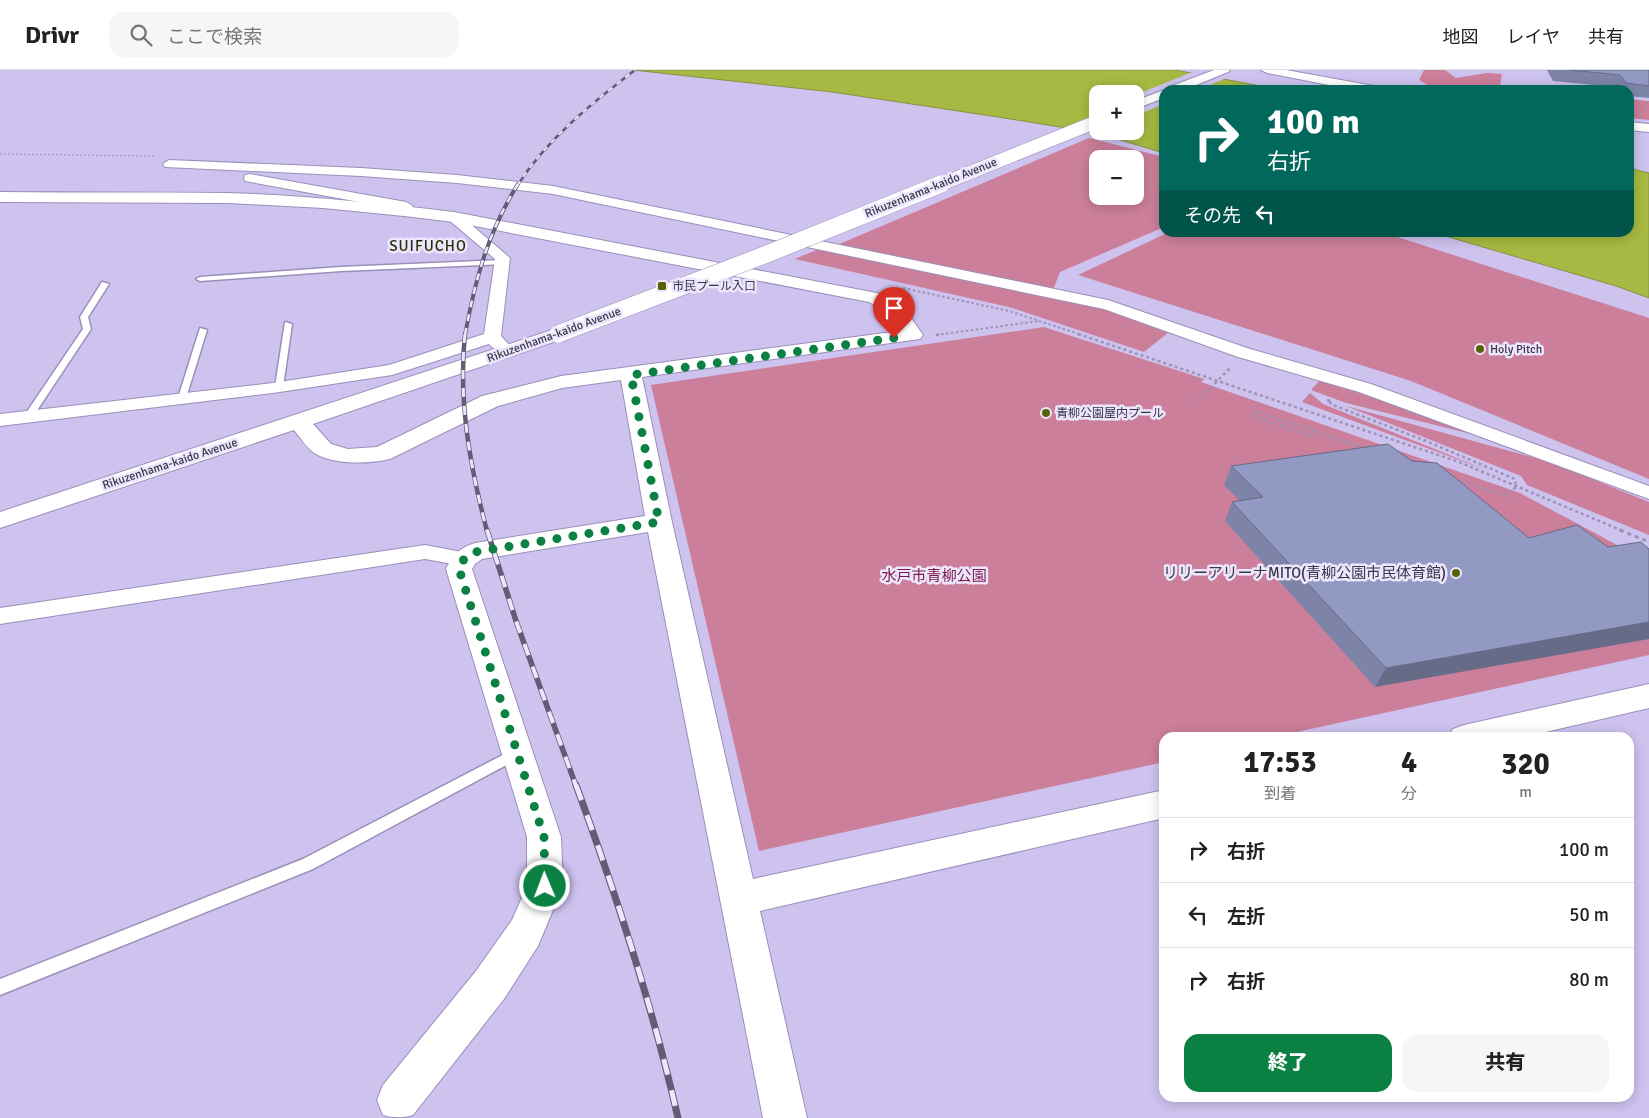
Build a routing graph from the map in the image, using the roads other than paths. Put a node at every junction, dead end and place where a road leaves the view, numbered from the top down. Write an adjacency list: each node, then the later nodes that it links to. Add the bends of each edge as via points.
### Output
1 (1268, 70): 4 (street)
2 (1218, 72): 3 (street)
3 (1186, 85)
4 (1348, 85)
5 (1159, 96): 6 (street)
6 (1144, 102)
7 (1089, 125): 20 (street, Rikuzenhama-kaido Avenue, bridge, via 759,258 558,334)
8 (1634, 126): 9 (street)
9 (1649, 128)
10 (210, 157): 11 (street)
11 (169, 164): 13 (street, via 406,206); 27 (street, via 353,170 553,190 1108,306 1365,388)
12 (0, 197): 13 (street, via 228,198 323,202)
13 (404, 211): 14 (street)
14 (454, 217): 15 (street, via 503,258); 21 (street, via 874,298 895,309 913,335)
15 (503, 262): 16 (lane, via 341,269); 20 (street)
16 (200, 280)
17 (105, 284): 24 (lane, via 84,317 87,329)
18 (288, 324): 22 (lane)
19 (203, 330): 23 (lane)
20 (499, 345): 22 (street, via 392,370); 26 (street, Rikuzenhama-kaido Avenue)
21 (631, 375): 26 (street, via 562,382 490,401 382,454 347,456 323,449); 29 (street)
22 (280, 387): 23 (street)
23 (182, 398): 24 (street)
24 (29, 416): 25 (street)
25 (0, 420)
26 (298, 421): 28 (street, Rikuzenhama-kaido Avenue)
27 (1649, 493)
28 (0, 520)
29 (659, 522): 30 (street, via 475,552); 36 (street)
30 (464, 559): 31 (street, via 425,552); 34 (street, via 459,569)
31 (0, 616)
32 (1649, 696): 33 (street)
33 (1490, 732)
34 (516, 753): 37 (lane, via 308,864); 38 (street, via 544,837 545,886 525,933 490,985)
35 (1159, 805): 36 (street)
36 (739, 899): 39 (street)
37 (0, 987)
38 (389, 1109)
39 (785, 1118)

